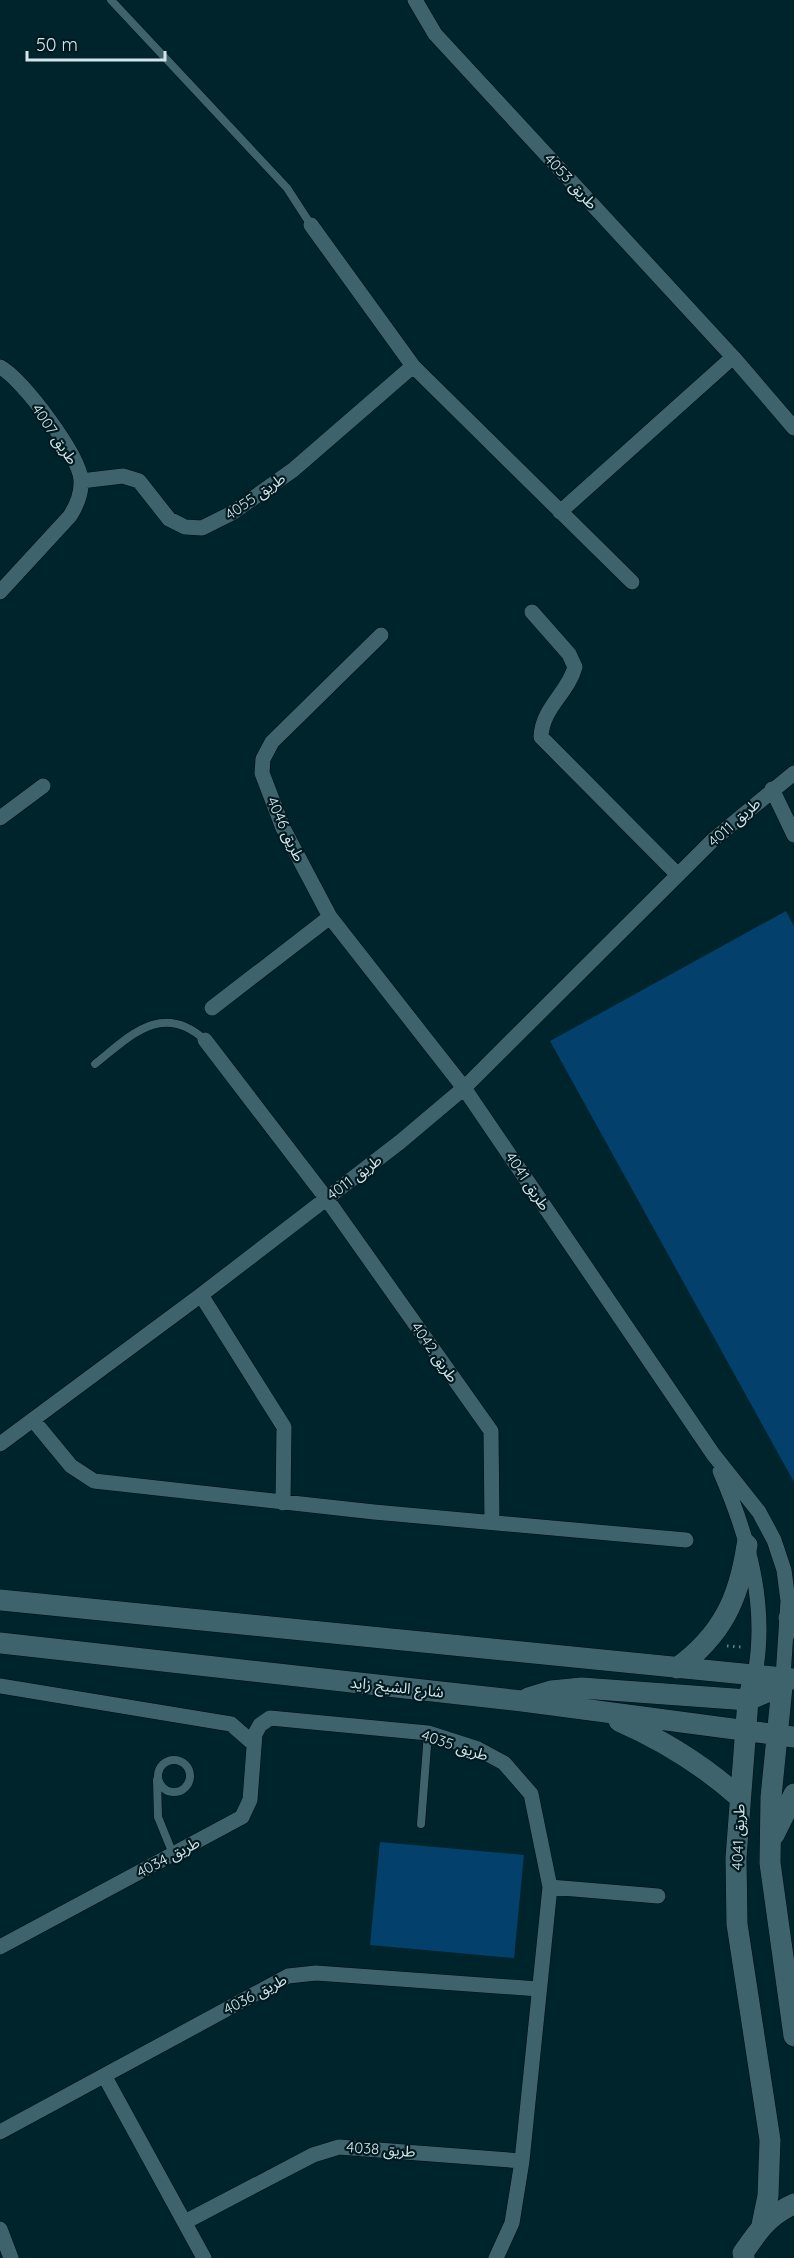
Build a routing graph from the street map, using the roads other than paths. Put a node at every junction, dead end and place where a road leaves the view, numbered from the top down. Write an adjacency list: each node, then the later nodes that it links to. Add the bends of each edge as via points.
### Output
1 (111, 0): 3 (lane, via 287,188)
2 (415, 0): 4 (street, طريق 4053, via 435,34)
3 (311, 225): 5 (street)
4 (733, 357): 7 (street, طريق 4053); 9 (street)
5 (413, 366): 8 (street, طريق 4055, via 292,470 232,513 202,528 185,527 170,519 139,481 123,476); 9 (street)
6 (0, 367): 8 (street, طريق 4007, via 20,385 63,440)
7 (794, 428)
8 (81, 481): 11 (street, طريق 4007, via 77,505 70,516)
9 (560, 512): 10 (street)
10 (632, 582)
11 (0, 592)
12 (532, 612): 19 (street, via 569,654 575,667 572,680 548,710 541,737)
13 (381, 635): 20 (street, طريق 4046, via 272,742 263,759 262,773 283,828)
14 (794, 773): 16 (street, طريق 4011)
15 (43, 786): 17 (street)
16 (772, 789): 18 (street); 19 (street, طريق 4011)
17 (0, 818)
18 (794, 835)
19 (678, 875): 24 (street, طريق 4011)
20 (330, 917): 21 (street); 24 (street, طريق 4041)
21 (212, 1008)
22 (205, 1040): 23 (lane, via 183,1025 157,1023 144,1027); 25 (street, طريق 4042)
23 (94, 1064)
24 (464, 1088): 25 (street, طريق 4011); 29 (street, طريق 4041)
25 (326, 1198): 26 (street, طريق 4011); 31 (street, طريق 4042, via 490,1431)
26 (201, 1295): 27 (street, طريق 4011); 30 (street, via 284,1427)
27 (33, 1420): 28 (street, طريق 4011); 30 (street, via 70,1466 94,1480)
28 (0, 1444)
29 (713, 1454): 33 (street, طريق 4041); 35 (street, طريق 4041, via 759,1512 774,1540 784,1570)
30 (283, 1503): 31 (street)
31 (492, 1522): 32 (street)
32 (686, 1540)
33 (747, 1545): 37 (main road, via 739,1584 724,1619 713,1637); 38 (street, طريق 4041, via 759,1623)
34 (0, 1600): 37 (main road)
35 (791, 1623): 39 (street, طريق 4041)
36 (0, 1643): 42 (main road, شارع الشيخ زايد)
37 (677, 1668): 38 (main road)
38 (755, 1674): 39 (main road); 41 (main road, طريق 4041)
39 (788, 1678): 41 (main road); 43 (main road, طريق 4041)
40 (0, 1686): 49 (street, via 231,1724)
41 (748, 1700): 42 (main road, via 582,1688 551,1691); 46 (main road, طريق 4041)
42 (522, 1701): 44 (main road, شارع الشيخ زايد)
43 (786, 1706): 46 (main road, via 770,1707 755,1716); 48 (main road, طريق 4041)
44 (594, 1711): 46 (main road, شارع الشيخ زايد); 52 (main road, via 667,1744 709,1771)
45 (270, 1718): 47 (street, طريق 4035); 49 (street, طريق 4034, via 257,1729)
46 (745, 1731): 48 (main road, شارع الشيخ زايد); 52 (main road, طريق 4041)
47 (428, 1733): 53 (lane); 56 (street, طريق 4035, via 478,1749 504,1762 520,1778 531,1794)
48 (785, 1736): 55 (main road, طريق 4041, via 771,1797)
49 (254, 1744): 54 (street, طريق 4034, via 250,1800 242,1817)
50 (157, 1779): 50 (lane, via 164,1790 177,1792 188,1785 190,1773 183,1762 171,1759 160,1766); 54 (lane, via 158,1817)
51 (794, 1794): 55 (main road, via 774,1833)
52 (740, 1798): 66 (main road, طريق 4041, via 737,1924 770,2140 768,2196)
53 (421, 1824)
54 (173, 1854): 58 (street, طريق 4034)
55 (770, 1863): 60 (main road, طريق 4041)
56 (550, 1887): 57 (street); 59 (street, طريق 4035)
57 (658, 1896)
58 (0, 1947)
59 (540, 1989): 61 (street, طريق 4036, via 301,1973 277,1981); 63 (street, طريق 4035)
60 (794, 2036)
61 (105, 2077): 62 (street, طريق 4036); 65 (street)
62 (0, 2132)
63 (522, 2161): 65 (street, طريق 4038, via 339,2146 313,2155); 71 (street, طريق 4035, via 512,2223)
64 (794, 2204): 66 (main road, via 774,2212)
65 (185, 2222): 70 (street)
66 (762, 2225): 68 (main road)
67 (0, 2229): 69 (street)
68 (742, 2256)
69 (11, 2258)
70 (204, 2258)
71 (496, 2258)

